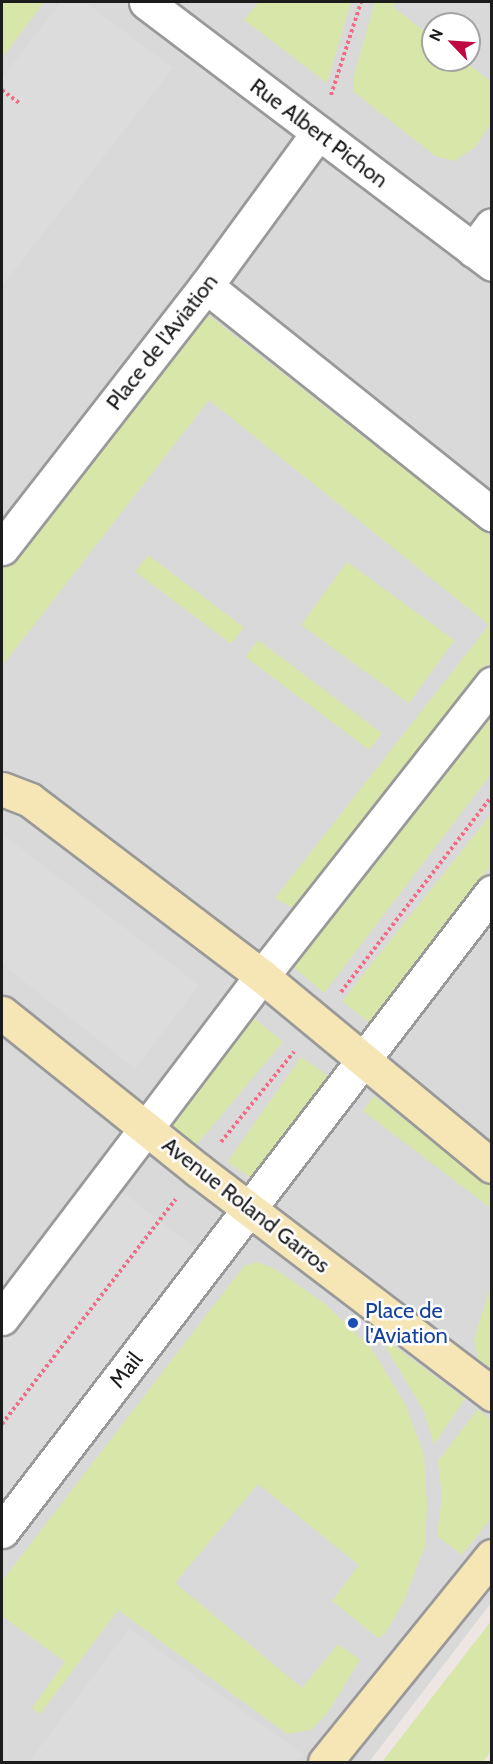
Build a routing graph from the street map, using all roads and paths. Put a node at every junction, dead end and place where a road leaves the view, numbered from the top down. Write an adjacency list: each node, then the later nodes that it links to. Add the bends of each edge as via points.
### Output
1 (146, 2): 5 (street, Rue Albert Pichon)
2 (361, 2): 5 (path)
3 (2, 90): 4 (path)
4 (19, 103)
5 (318, 133): 6 (street, Rue Albert Pichon); 7 (street, Place de l'Aviation)
6 (485, 246)
7 (206, 286): 8 (street); 9 (street, Place de l'Aviation)
8 (492, 514)
9 (2, 548)
10 (492, 684): 14 (street)
11 (2, 789): 14 (street, via 30,800)
12 (492, 796): 16 (path)
13 (492, 892): 17 (street, Mail)
14 (262, 976): 16 (street); 18 (street)
15 (2, 1013): 18 (street, Avenue Roland Garros)
16 (316, 1024): 17 (street); 20 (path)
17 (361, 1060): 19 (street); 21 (street, Mail)
18 (148, 1128): 20 (street, Avenue Roland Garros); 22 (street)
19 (492, 1166)
20 (198, 1170): 21 (street, Avenue Roland Garros); 24 (path)
21 (250, 1209): 23 (street, Avenue Roland Garros); 25 (street, Mail)
22 (2, 1318)
23 (492, 1394)
24 (2, 1424)
25 (2, 1531)
26 (492, 1556): 27 (street)
27 (325, 1762)

